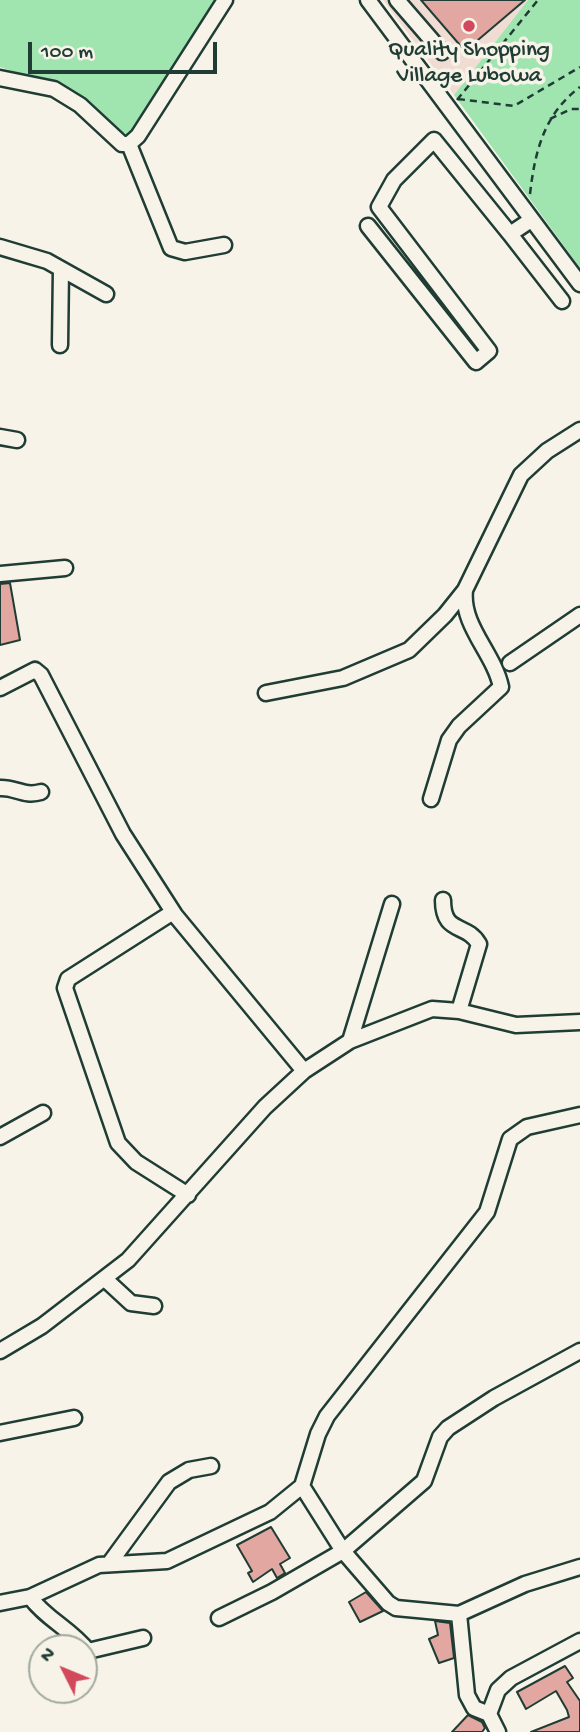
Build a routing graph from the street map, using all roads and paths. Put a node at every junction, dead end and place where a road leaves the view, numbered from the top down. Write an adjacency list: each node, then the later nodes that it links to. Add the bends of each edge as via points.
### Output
1 (225, 0): 12 (street)
2 (368, 0): 9 (street)
3 (397, 0): 5 (street)
4 (538, 0): 9 (path)
5 (442, 52)
6 (580, 67): 9 (path, via 514,106)
7 (0, 78): 12 (street, via 54,89 122,144)
8 (580, 87): 11 (path)
9 (453, 103): 13 (street)
10 (580, 109): 11 (path)
11 (548, 120): 13 (path, via 534,157)
12 (129, 144): 16 (street, via 172,248 185,252)
13 (529, 218): 15 (street); 19 (street)
14 (368, 226): 15 (street, via 476,362 489,351 379,207 394,180 433,140)
15 (510, 234): 21 (street)
16 (224, 245)
17 (0, 247): 18 (street)
18 (61, 269): 20 (street); 22 (street)
19 (580, 284)
20 (106, 294)
21 (562, 302)
22 (61, 345)
23 (580, 430): 28 (street, via 521,475)
24 (0, 437): 25 (street)
25 (17, 440)
26 (65, 568): 27 (street)
27 (0, 574)
28 (465, 590): 32 (street, via 425,636 396,657 343,678); 35 (street, via 470,622 501,687 449,740)
29 (580, 615): 30 (street)
30 (510, 663)
31 (0, 688): 38 (street, via 29,671 41,675 123,834)
32 (267, 693)
33 (2, 784): 34 (street, via 21,794)
34 (40, 792)
35 (431, 799)
36 (443, 900): 39 (street, via 447,921 479,944)
37 (393, 904): 41 (street)
38 (173, 912): 42 (street); 46 (street, via 68,978 65,988 118,1143 136,1162)
39 (459, 1011): 40 (street, via 516,1025); 41 (street, via 432,1009)
40 (580, 1022)
41 (350, 1041): 42 (street)
42 (304, 1071): 46 (street, via 265,1107)
43 (43, 1113): 45 (street)
44 (580, 1115): 54 (street, via 527,1127 510,1139 487,1212 327,1416)
45 (0, 1138)
46 (188, 1195): 47 (street)
47 (105, 1279): 48 (street, via 131,1303); 49 (street)
48 (154, 1306)
49 (0, 1351)
50 (580, 1351): 55 (street, via 448,1428 440,1437 424,1481)
51 (74, 1418): 52 (street)
52 (0, 1433)
53 (211, 1466): 56 (street, via 189,1470 169,1482)
54 (302, 1486): 55 (street); 56 (street, via 270,1512 177,1556 155,1563)
55 (343, 1551): 60 (street, via 388,1604); 61 (street)
56 (109, 1564): 58 (street)
57 (580, 1567): 60 (street, via 525,1584)
58 (30, 1597): 59 (street); 62 (street, via 46,1615 74,1633 88,1651)
59 (0, 1603)
60 (459, 1614): 64 (street, via 467,1695 474,1708)
61 (219, 1618)
62 (143, 1638)
63 (580, 1641): 64 (street, via 511,1678 498,1690)
64 (489, 1714): 65 (street)
65 (498, 1732)

